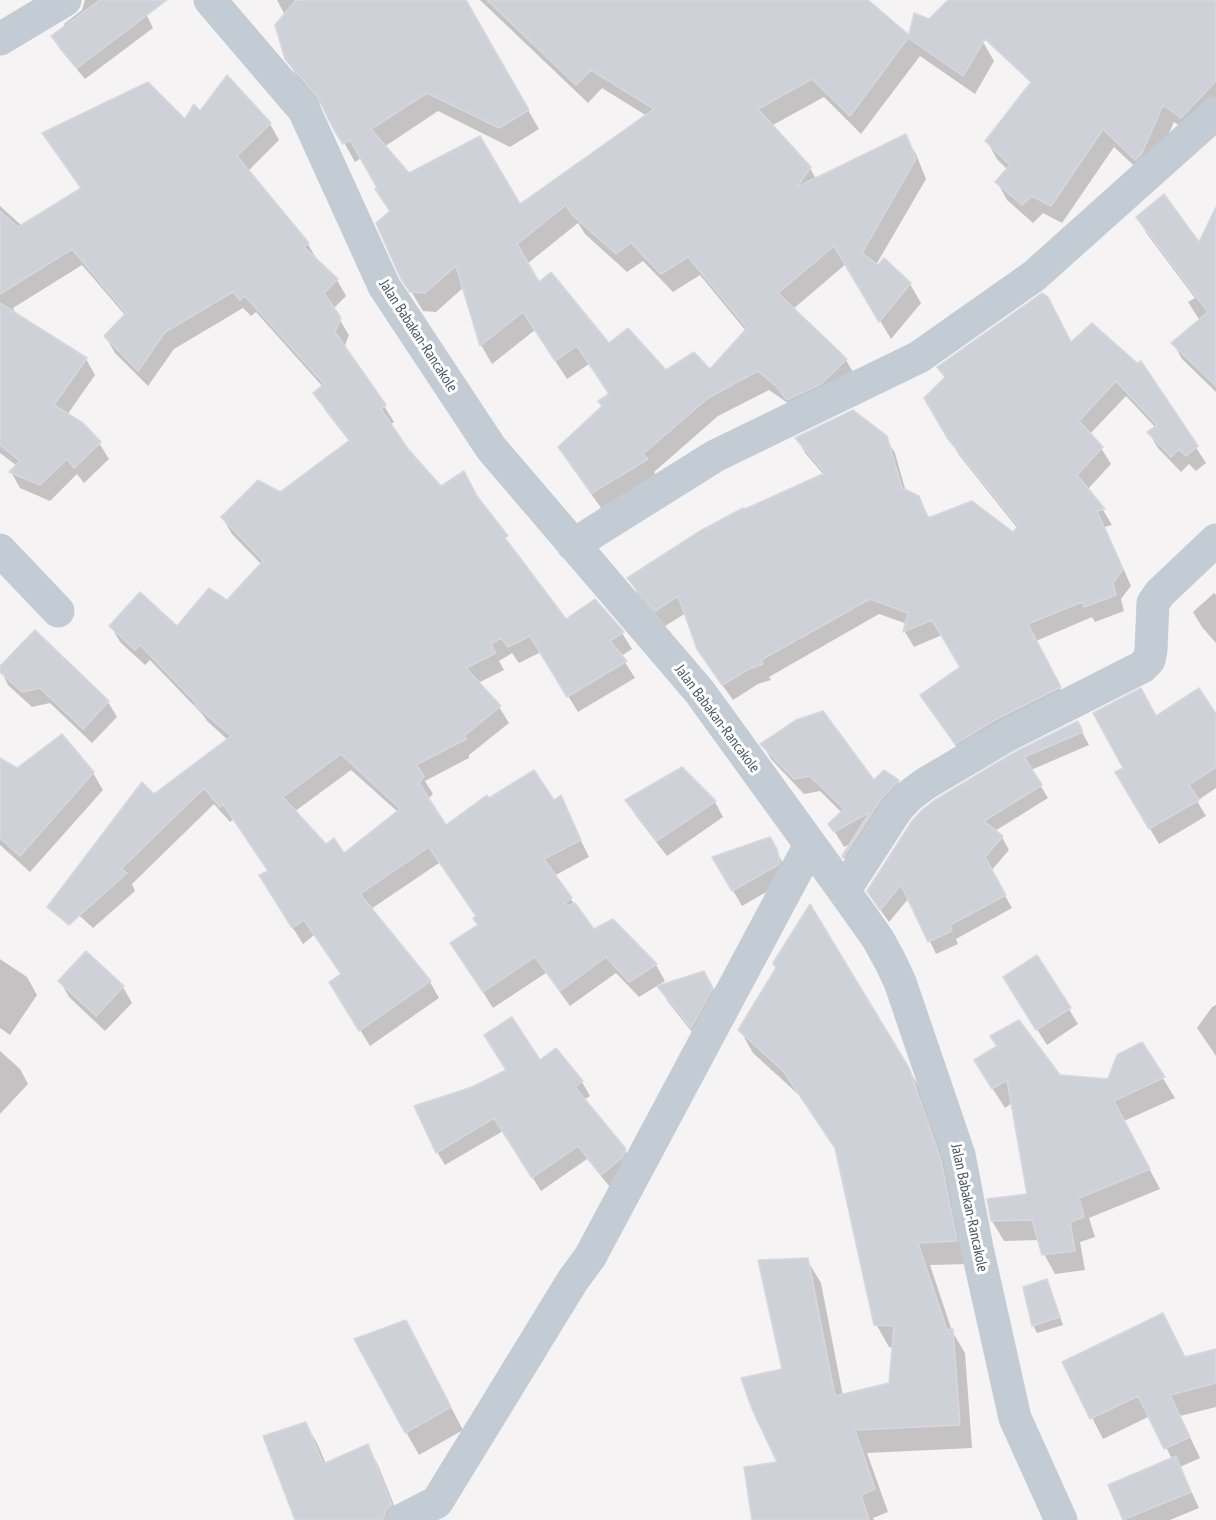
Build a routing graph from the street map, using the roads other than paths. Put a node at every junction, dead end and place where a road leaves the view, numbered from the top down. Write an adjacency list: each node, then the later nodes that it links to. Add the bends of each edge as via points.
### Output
1 (64, 0): 3 (street)
2 (210, 0): 6 (street, Jalan Babakan-Rancakole, via 304,110 384,286 491,448)
3 (0, 39)
4 (1216, 113): 6 (street, via 1034,276 919,357 715,456)
5 (1216, 540): 10 (street, via 1153,603 1151,650 1142,667 1006,736 909,796 897,808)
6 (573, 545): 9 (street, Jalan Babakan-Rancakole, via 699,691)
7 (0, 550): 8 (street)
8 (58, 612)
9 (810, 845): 10 (street, Jalan Babakan-Rancakole); 11 (street, via 590,1257 437,1503)
10 (844, 891): 12 (street, Jalan Babakan-Rancakole, via 878,939 904,992 959,1155 1015,1418)
11 (402, 1520)
12 (1061, 1520)

